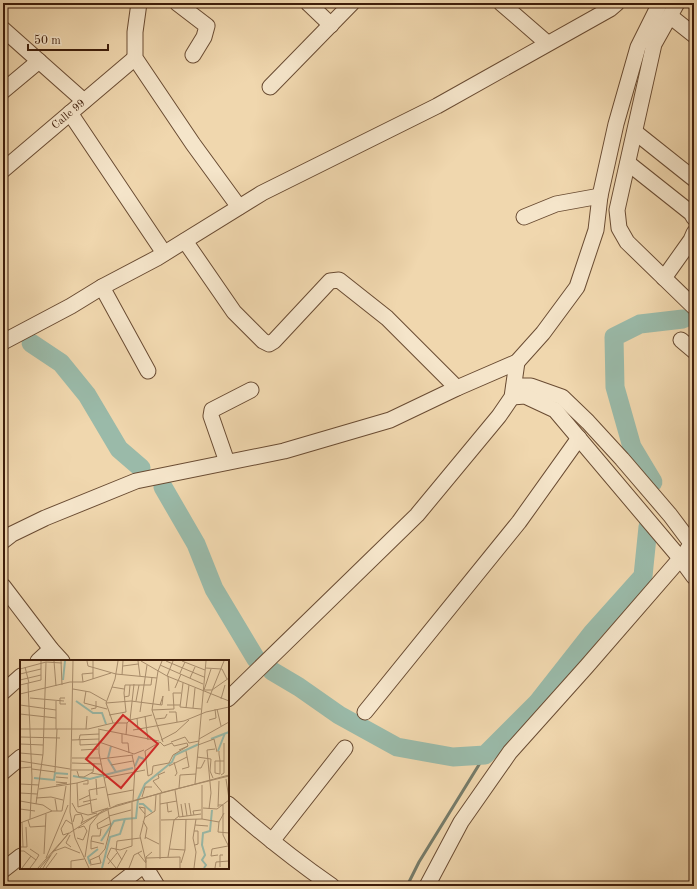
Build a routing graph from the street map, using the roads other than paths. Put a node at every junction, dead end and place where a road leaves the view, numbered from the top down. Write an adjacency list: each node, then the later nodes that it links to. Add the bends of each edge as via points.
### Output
1 (139, 3): 14 (street)
2 (177, 3): 13 (street, via 207,26 204,37)
3 (308, 3): 9 (street)
4 (352, 3): 9 (street)
5 (501, 3): 12 (street)
6 (617, 3): 12 (street)
7 (660, 3): 24 (street, via 638,47 616,124)
8 (673, 9): 11 (street); 20 (street, via 654,44)
9 (331, 25): 16 (street)
10 (3, 29): 15 (street)
11 (694, 35)
12 (547, 43): 25 (street, via 437,106 262,193)
13 (193, 55)
14 (135, 58): 18 (street, Calle 99); 25 (street)
15 (39, 61): 17 (street); 18 (street)
16 (270, 87)
17 (3, 91)
18 (84, 101): 19 (street, Calle 99)
19 (70, 113): 22 (street, Calle 99); 30 (street)
20 (635, 132): 21 (street); 23 (street)
21 (628, 163): 27 (street); 31 (street, via 617,210 619,228 627,242)
22 (3, 170)
23 (694, 178)
24 (600, 196): 26 (street, via 556,204); 37 (street, via 596,230 577,287 543,333)
25 (239, 207): 29 (street)
26 (524, 217)
27 (694, 218)
28 (694, 233): 31 (street)
29 (185, 241): 30 (street); 39 (street, via 234,312 268,344 274,342 330,281 340,280 387,318)
30 (164, 254): 32 (street)
31 (664, 278): 33 (street)
32 (102, 287): 35 (street); 38 (street)
33 (694, 308)
34 (681, 340): 36 (street)
35 (3, 342)
36 (694, 350)
37 (517, 362): 39 (street); 41 (street)
38 (148, 371)
39 (457, 388): 43 (street, via 390,420 284,451)
40 (251, 390): 43 (street, via 212,410 211,416)
41 (513, 391): 42 (street, via 555,410); 45 (street, via 531,386 562,397 622,459); 54 (street, via 499,416 417,515)
42 (579, 438): 46 (street); 55 (street, via 519,522)
43 (227, 462): 44 (street, via 136,481 45,518)
44 (3, 541)
45 (693, 543): 46 (street)
46 (680, 558): 47 (street); 68 (street, via 510,752 461,822)
47 (694, 577)
48 (4, 588): 49 (street)
49 (51, 648): 50 (street); 51 (street)
50 (39, 660)
51 (61, 660)
52 (20, 677): 53 (street)
53 (3, 692)
54 (229, 698)
55 (365, 712)
56 (345, 748): 60 (street)
57 (20, 759): 58 (street)
58 (3, 772)
59 (229, 805): 60 (street)
60 (272, 841): 67 (street)
61 (20, 857): 64 (street)
62 (139, 869): 65 (street)
63 (147, 869): 66 (street)
64 (3, 870)
65 (117, 886)
66 (157, 886)
67 (332, 886)
68 (427, 886)

